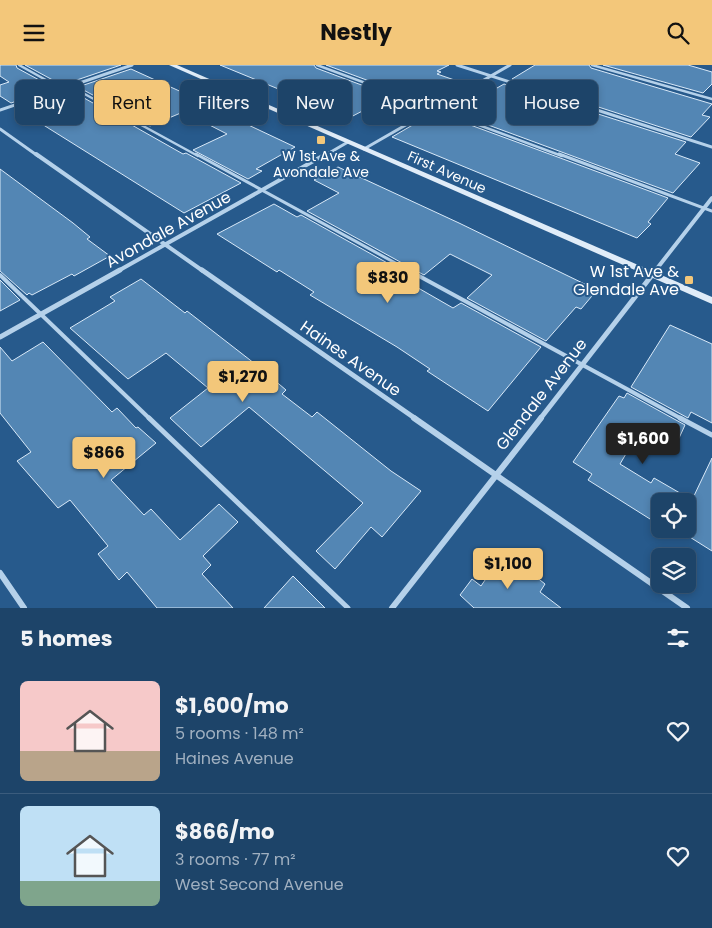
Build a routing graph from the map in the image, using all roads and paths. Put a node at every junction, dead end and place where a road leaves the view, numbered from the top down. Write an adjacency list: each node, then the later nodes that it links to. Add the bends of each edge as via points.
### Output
1 (19, 65): 9 (lane)
2 (132, 65): 11 (street)
3 (172, 65): 20 (street, First Avenue)
4 (317, 65): 12 (lane)
5 (457, 65): 8 (street)
6 (510, 65): 8 (street)
7 (592, 65): 14 (lane)
8 (491, 76): 10 (street); 21 (street)
9 (46, 80)
10 (484, 80)
11 (84, 81)
12 (362, 82)
13 (84, 94): 23 (lane)
14 (712, 99)
15 (15, 105): 16 (street)
16 (0, 110)
17 (406, 125): 22 (street)
18 (478, 125): 25 (lane)
19 (0, 129): 27 (street, Haines Avenue)
20 (348, 142): 22 (street, First Avenue); 23 (street, Avondale Avenue)
21 (712, 147)
22 (364, 149): 29 (street, First Avenue)
23 (262, 190): 27 (street, Avondale Avenue); 33 (lane)
24 (712, 198): 25 (street, Glendale Avenue)
25 (704, 208): 26 (lane); 29 (street, Glendale Avenue)
26 (712, 211)
27 (166, 243): 31 (street, Avondale Avenue); 35 (street, Haines Avenue)
28 (0, 275): 31 (lane)
29 (651, 275): 30 (street, First Avenue); 33 (street, Glendale Avenue)
30 (712, 301)
31 (41, 314): 32 (street, Avondale Avenue); 38 (lane)
32 (0, 337)
33 (581, 365): 34 (lane); 35 (street, Glendale Avenue)
34 (712, 435)
35 (496, 474): 39 (street, Glendale Avenue); 40 (street, Haines Avenue)
36 (0, 573): 37 (street)
37 (24, 608)
38 (348, 608)
39 (392, 608)
40 (688, 608)

